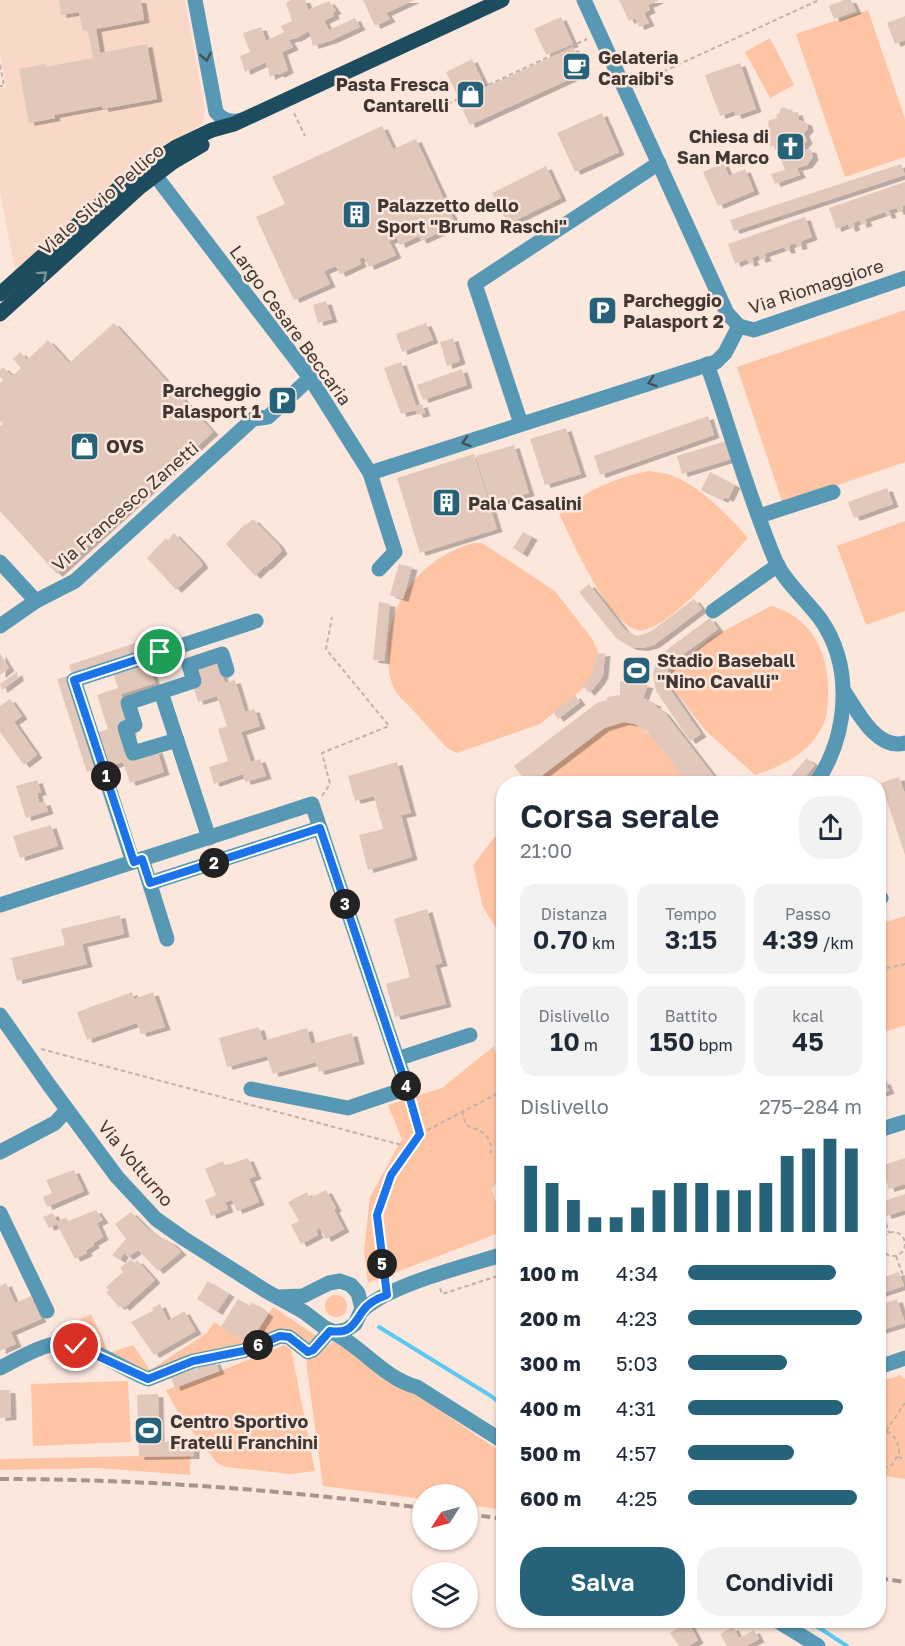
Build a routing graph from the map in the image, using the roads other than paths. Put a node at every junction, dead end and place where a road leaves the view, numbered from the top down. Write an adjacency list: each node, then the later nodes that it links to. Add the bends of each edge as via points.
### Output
1 (195, 0): 4 (street, one-way to 4)
2 (502, 0): 5 (main road, Viale Silvio Pellico)
3 (584, 0): 7 (street)
4 (215, 108): 5 (street, via 225,120); 6 (street, via 215,121)
5 (239, 122): 6 (main road, Viale Silvio Pellico); 8 (main road, Viale Silvio Pellico)
6 (205, 133): 10 (main road, Viale Silvio Pellico, via 131,177)
7 (659, 163): 12 (street, via 727,314); 15 (street, via 475,284)
8 (155, 175): 11 (main road, Viale Silvio Pellico, one-way to 8); 14 (street, Largo Cesare Beccaria)
9 (905, 278): 12 (street, Via Riomaggiore, via 754,330)
10 (0, 294)
11 (0, 314)
12 (739, 326): 13 (street, via 726,353)
13 (707, 364): 15 (street, one-way to 15); 18 (street)
14 (310, 378): 16 (street, Largo Cesare Beccaria); 22 (street, Via Francesco Zanetti, via 268,417 253,419 75,581)
15 (521, 424): 16 (street, one-way to 16)
16 (370, 473): 21 (street, Largo Cesare Beccaria, via 395,552)
17 (833, 492): 18 (street)
18 (759, 516): 20 (street)
19 (0, 562): 22 (street)
20 (778, 565): 23 (street); 29 (street, via 822,621 840,663)
21 (379, 569)
22 (36, 601): 24 (street, Via Francesco Zanetti)
23 (713, 611)
24 (2, 619)
25 (256, 621): 26 (street)
26 (177, 647)
27 (160, 652): 36 (street, via 74,680)
28 (227, 670): 30 (street, via 222,654 189,665 194,681)
29 (844, 691): 32 (street, via 876,736 896,745); 33 (street, via 836,739)
30 (161, 692): 31 (street); 31 (street, via 128,703 135,725 125,728 133,753)
31 (177, 740): 35 (street)
32 (905, 743)
33 (821, 776)
34 (320, 828): 35 (street, via 312,804); 37 (street); 42 (street)
35 (209, 838): 36 (street)
36 (138, 861): 37 (street); 38 (street)
37 (150, 883): 39 (street)
38 (0, 905)
39 (167, 939)
40 (0, 1015): 44 (street, Via Volturno)
41 (470, 1035): 42 (street)
42 (397, 1059): 43 (street, via 407,1088 348,1108)
43 (251, 1089)
44 (67, 1110): 47 (street, via 55,1123); 53 (street, Via Volturno, via 125,1186 156,1218)
45 (905, 1122): 46 (street)
46 (886, 1129)
47 (0, 1152)
48 (0, 1213): 54 (street)
49 (496, 1256): 52 (street)
50 (351, 1286): 51 (street, via 334,1281); 52 (street); 55 (street, Via Volturno, via 361,1298)
51 (319, 1289): 53 (street, via 303,1296); 56 (street, via 312,1304 314,1316)
52 (392, 1289): 55 (street)
53 (277, 1297): 56 (street, Via Volturno)
54 (47, 1311)
55 (361, 1313): 56 (street, via 346,1330); 60 (street, Via Volturno, via 360,1331 367,1347)
56 (325, 1328): 59 (street, via 308,1352 289,1337 280,1336 243,1351 193,1361 148,1379 62,1343); 60 (street, Via Volturno)
57 (905, 1358): 58 (street)
58 (886, 1365)
59 (0, 1368)
60 (419, 1388): 61 (street, Via Volturno)
61 (496, 1437)
62 (789, 1628): 63 (street)
63 (818, 1646)

